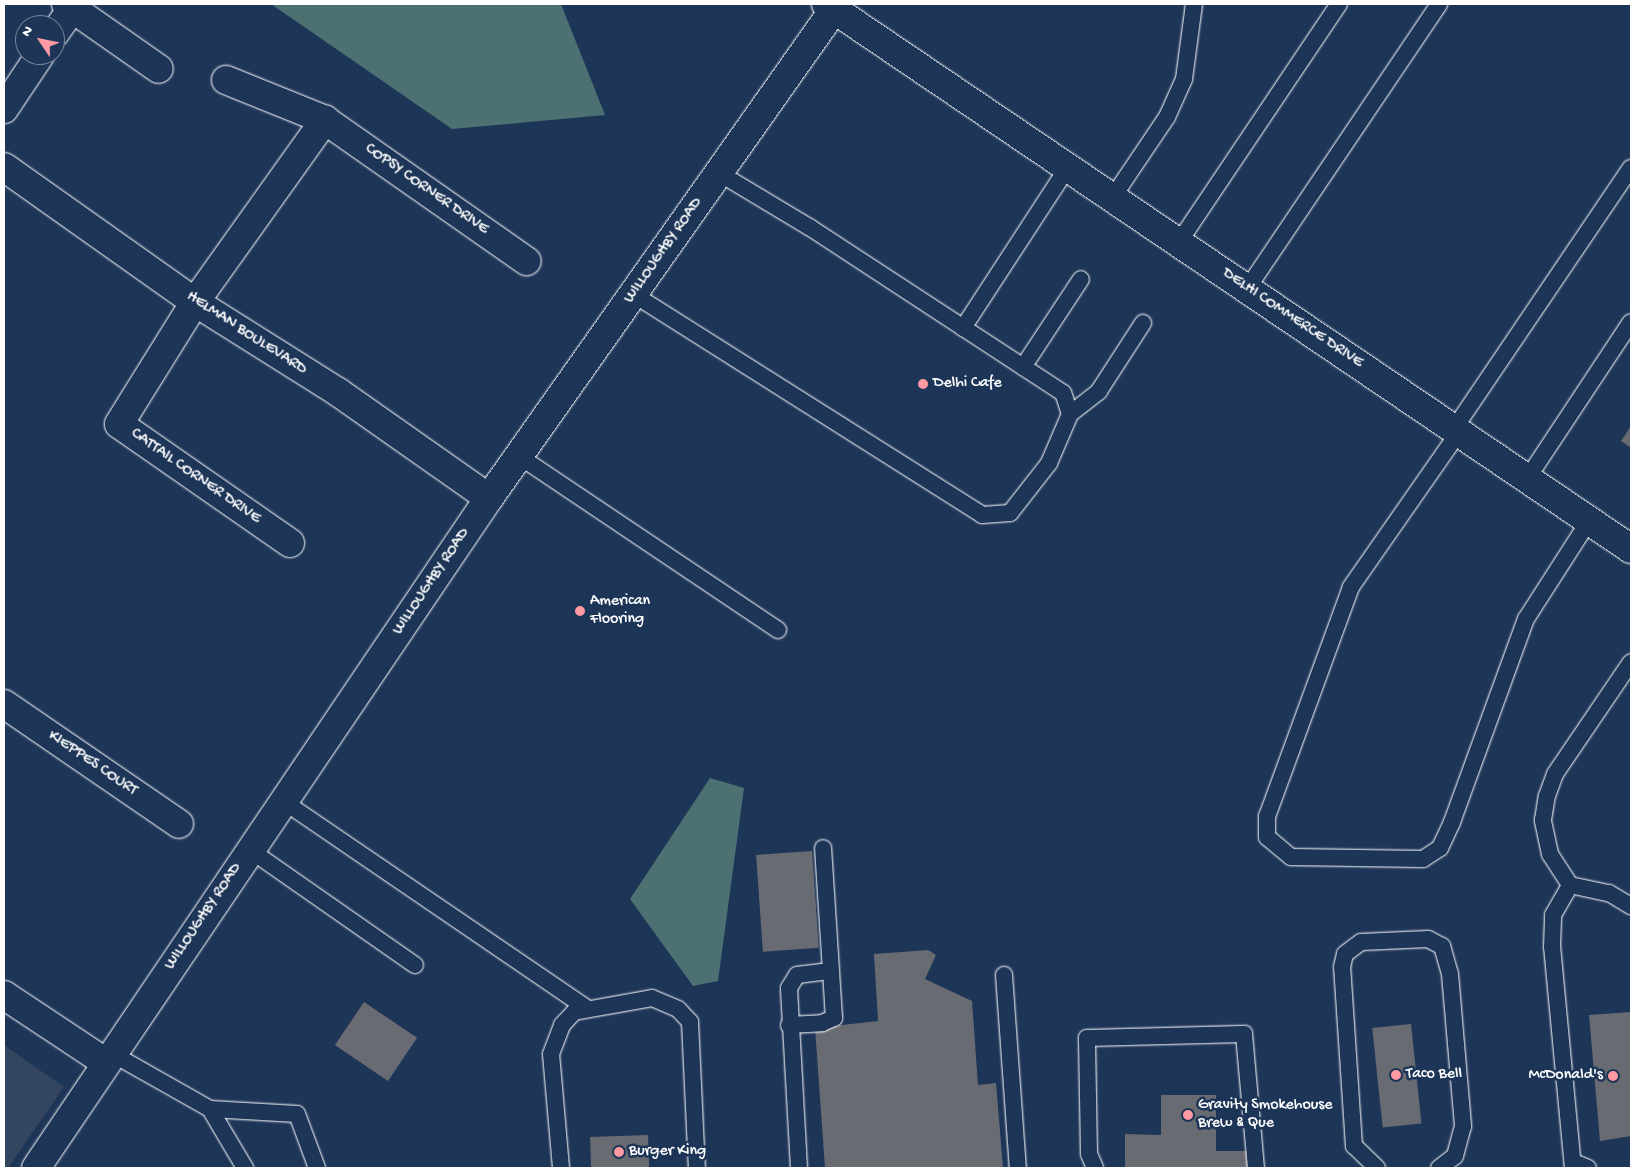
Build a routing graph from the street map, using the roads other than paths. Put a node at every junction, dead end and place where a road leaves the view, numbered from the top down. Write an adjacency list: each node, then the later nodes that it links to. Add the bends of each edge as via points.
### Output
1 (1194, 4): 15 (lane, via 1184,79 1167,117)
2 (1338, 4): 16 (lane)
3 (1439, 4): 19 (lane)
4 (69, 5): 7 (street)
5 (833, 6): 12 (street, DELHI COMMERCE DRIVE); 14 (street, WILLOUGHBY ROAD)
6 (33, 65): 9 (street)
7 (158, 69)
8 (226, 80): 10 (street, COPSY CORNER DRIVE)
9 (4, 108)
10 (325, 120): 17 (street, COPSY CORNER DRIVE); 21 (street)
11 (4, 167): 21 (street, HELMAN BOULEVARD)
12 (1068, 167): 15 (street, DELHI COMMERCE DRIVE); 24 (lane)
13 (1631, 168): 27 (lane)
14 (719, 173): 20 (street, WILLOUGHBY ROAD); 24 (lane, via 809,227)
15 (1112, 197): 16 (street, DELHI COMMERCE DRIVE)
16 (1179, 242): 19 (street, DELHI COMMERCE DRIVE)
17 (526, 260)
18 (1081, 279): 25 (lane)
19 (1248, 289): 27 (street, DELHI COMMERCE DRIVE)
20 (634, 294): 26 (lane, via 982,515 1010,513 1049,463); 28 (street, WILLOUGHBY ROAD)
21 (195, 302): 30 (street, HELMAN BOULEVARD, via 338,392); 32 (street, CATTAIL CORNER DRIVE, via 119,424)
22 (1631, 322): 29 (lane)
23 (1143, 323): 26 (lane, via 1099,391)
24 (963, 328): 25 (lane)
25 (1023, 367): 26 (lane, via 1063,393)
26 (1070, 414)
27 (1456, 430): 29 (street, DELHI COMMERCE DRIVE); 31 (lane, via 1347,596 1267,816 1267,837 1292,857 1423,859 1440,848 1526,619)
28 (519, 456): 30 (street, WILLOUGHBY ROAD); 34 (lane)
29 (1527, 479): 31 (street, DELHI COMMERCE DRIVE)
30 (489, 498): 37 (street, WILLOUGHBY ROAD)
31 (1589, 521): 33 (street, DELHI COMMERCE DRIVE)
32 (290, 543)
33 (1631, 549)
34 (778, 630)
35 (1631, 662): 41 (lane, via 1555,774 1548,796 1543,820 1550,854)
36 (4, 704): 38 (street, KIEPPES COURT)
37 (283, 801): 40 (street, WILLOUGHBY ROAD); 47 (lane)
38 (179, 824)
39 (823, 848): 44 (lane)
40 (250, 850): 43 (lane); 49 (street, WILLOUGHBY ROAD)
41 (1570, 886): 42 (lane, via 1609,893); 51 (lane, via 1553,916 1552,947)
42 (1631, 906)
43 (416, 965)
44 (831, 971): 48 (lane, via 797,975 789,988); 48 (lane, via 834,1018 822,1023)
45 (1004, 975): 58 (lane)
46 (4, 994): 49 (street)
47 (588, 1009): 55 (lane, via 574,1012 562,1025 551,1054); 56 (lane, via 652,998 678,1009 690,1022)
48 (789, 1025): 57 (lane)
49 (108, 1057): 50 (lane); 52 (street, WILLOUGHBY ROAD)
50 (210, 1108): 53 (lane); 54 (lane, via 297,1114)
51 (1578, 1166)
52 (36, 1168)
53 (245, 1168)
54 (317, 1168)
55 (561, 1168)
56 (697, 1168)
57 (799, 1168)
58 (1018, 1168)
59 (1095, 1168): 60 (lane, via 1090,1154 1087,1038 1244,1034)
60 (1256, 1168)
61 (1377, 1168): 62 (lane, via 1354,1146 1348,1107 1342,967 1345,954 1361,942 1428,938 1442,946 1450,974 1462,1126 1455,1156)
62 (1439, 1168)

